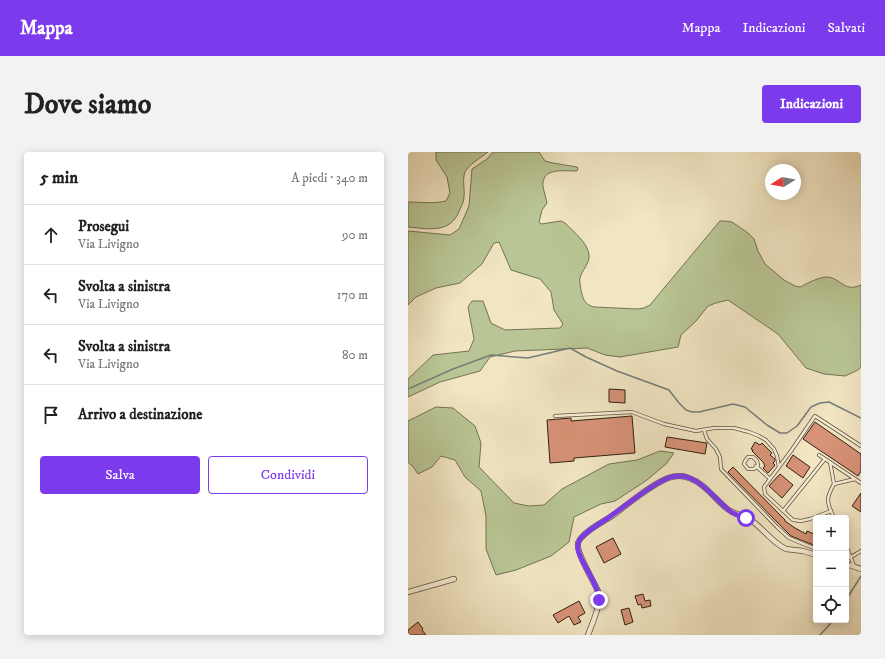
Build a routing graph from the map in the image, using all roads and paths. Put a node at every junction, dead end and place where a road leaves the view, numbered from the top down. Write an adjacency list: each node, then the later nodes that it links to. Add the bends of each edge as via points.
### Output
1 (555, 416): 2 (lane, via 632,412 664,424 696,431)
2 (704, 430): 8 (lane, via 734,428 759,436 774,449); 16 (lane, via 720,456 721,469 789,538)
3 (861, 446): 8 (lane, via 815,416)
4 (819, 455): 5 (lane)
5 (825, 458): 6 (lane); 13 (lane)
6 (830, 462): 10 (lane); 12 (lane)
7 (756, 466): 7 (lane, via 757,460 753,457 748,457 744,461 748,469 754,469); 9 (lane)
8 (779, 467): 9 (lane)
9 (770, 479): 13 (lane, via 764,487 765,494)
10 (855, 479): 11 (lane); 12 (lane)
11 (861, 482)
12 (834, 484): 14 (lane, via 827,498)
13 (783, 511): 14 (lane, via 791,519 798,521)
14 (831, 511): 15 (lane)
15 (833, 515)
16 (813, 548)
17 (848, 551): 20 (lane)
18 (861, 551): 20 (lane)
19 (813, 554): 24 (street, via 781,546 749,520 726,508 700,484 683,476 673,476 653,486 579,541 579,553 599,597 598,608)
20 (851, 557): 21 (lane)
21 (858, 568)
22 (454, 579): 23 (street)
23 (408, 592)
24 (588, 635)

